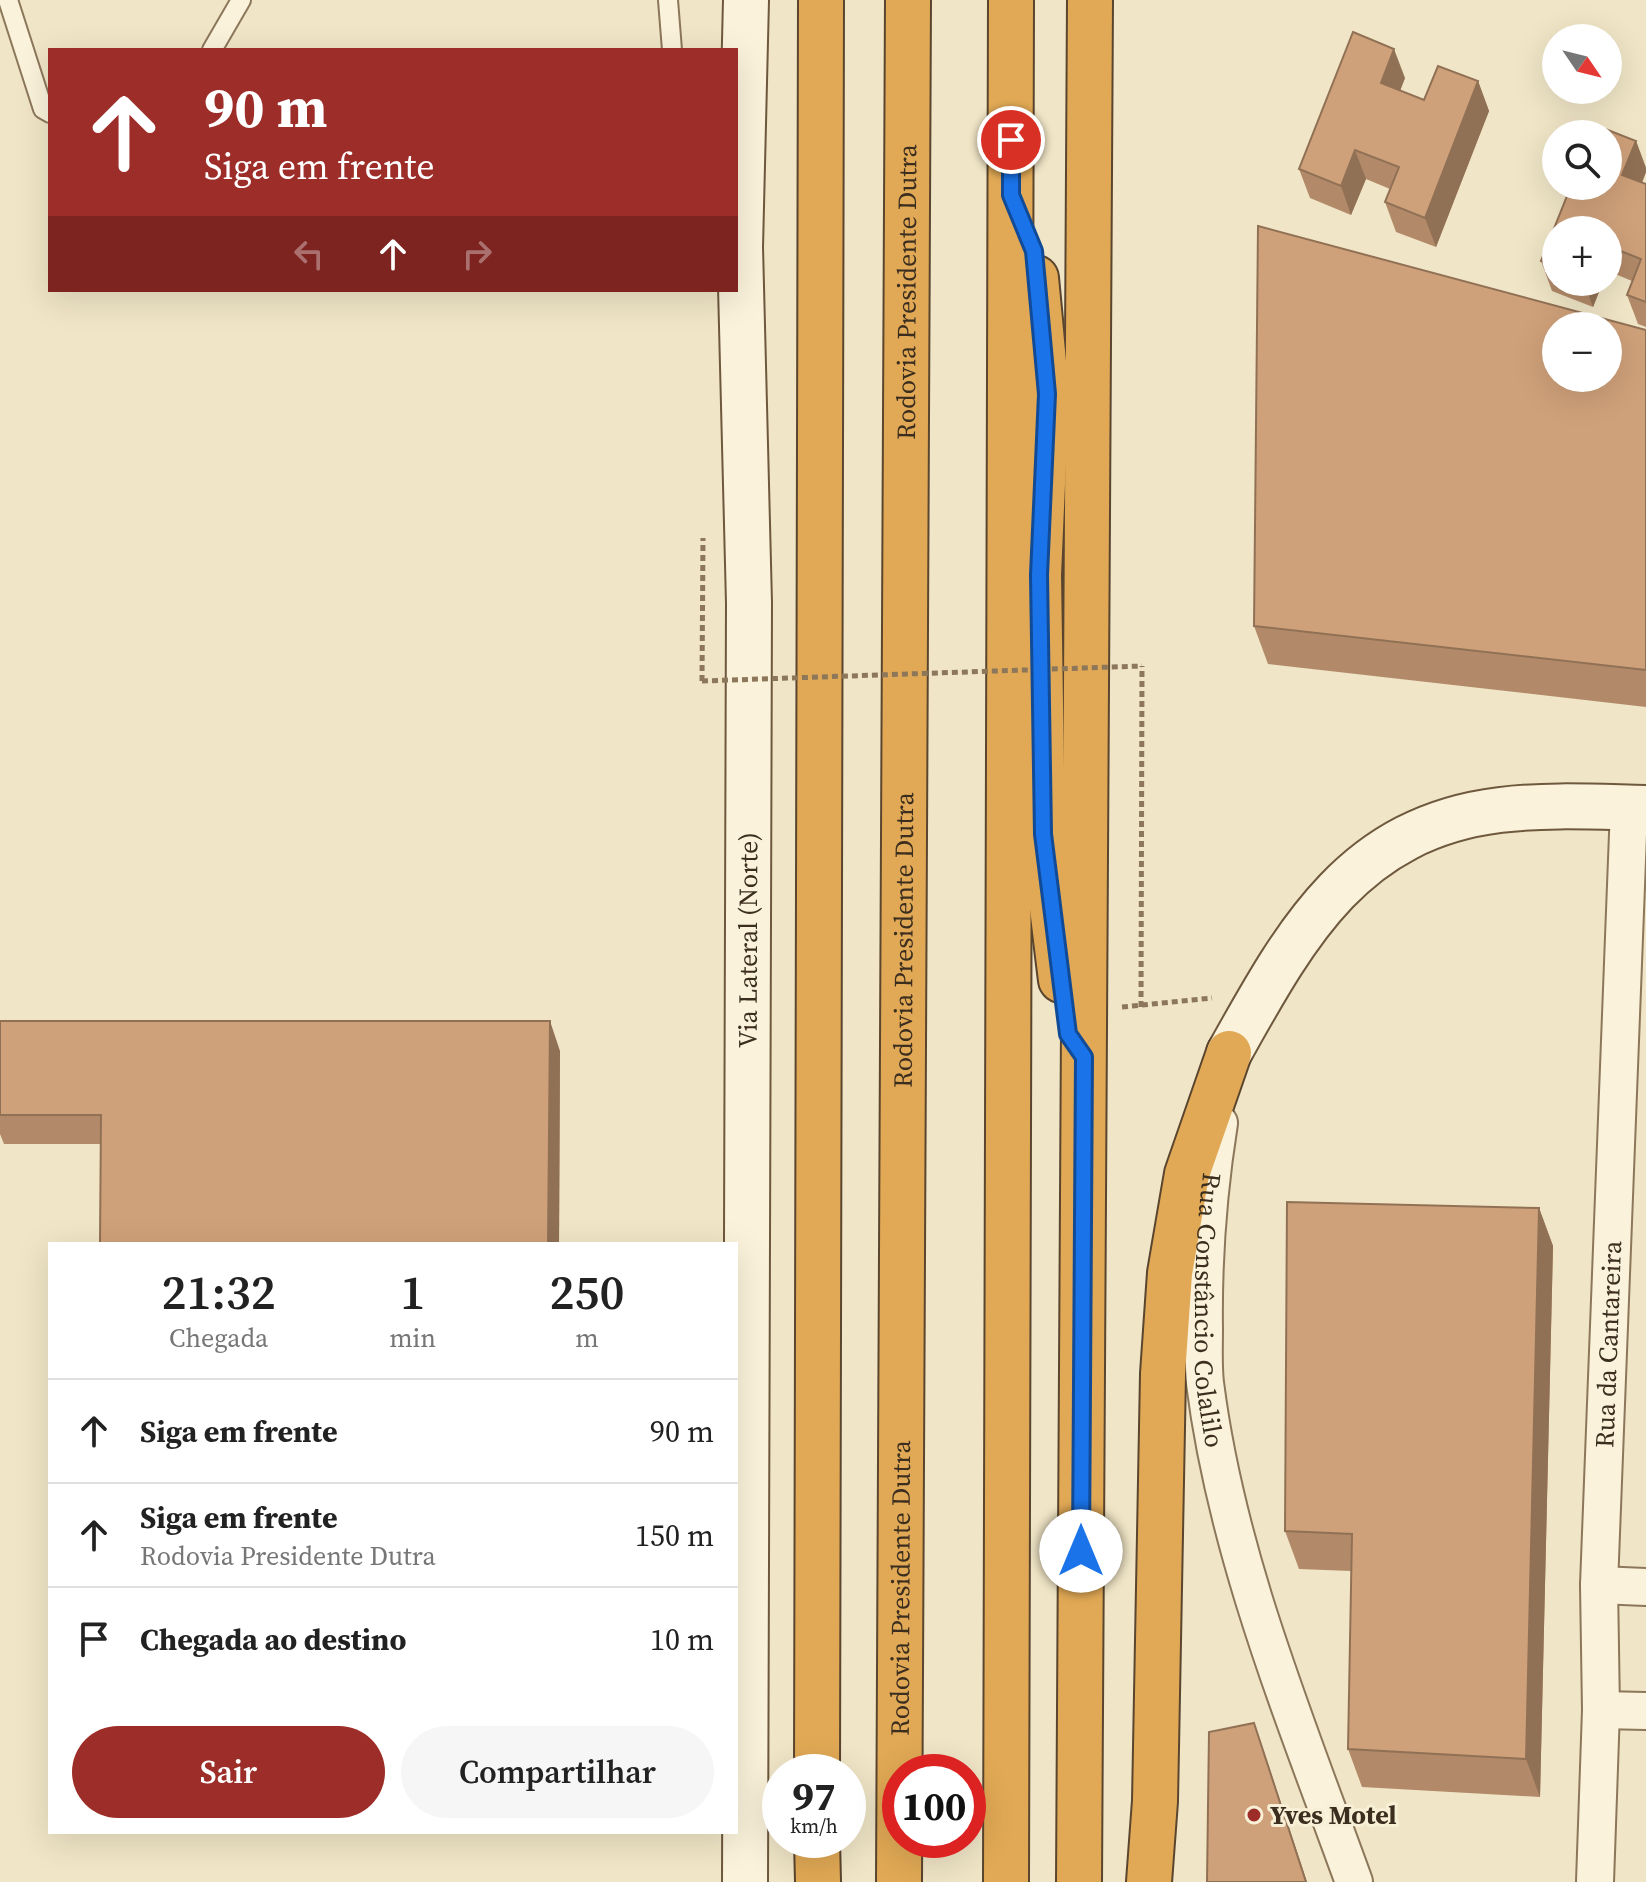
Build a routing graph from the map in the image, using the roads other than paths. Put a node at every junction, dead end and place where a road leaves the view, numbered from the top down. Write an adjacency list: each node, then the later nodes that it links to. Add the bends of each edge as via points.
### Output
1 (8, 0): 11 (lane)
2 (241, 0): 9 (lane)
3 (668, 0): 10 (lane)
4 (746, 0): 22 (main road, Via Lateral (Norte), via 740,247 749,603)
5 (821, 0): 20 (highway)
6 (908, 0): 24 (highway, Rodovia Presidente Dutra)
7 (1011, 0): 12 (highway)
8 (1090, 0): 15 (highway)
9 (213, 48)
10 (672, 48)
11 (48, 112)
12 (1011, 195): 15 (highway, via 1034,251 1047,394 1039,575 1043,834 1068,1034); 25 (highway)
13 (1638, 808): 14 (main road, Rua Constâncio Colalilo, via 1500,810 1416,831 1338,887 1299,935); 16 (street, Rua da Cantareira)
14 (1229, 1053): 27 (highway, via 1187,1174 1170,1273); 28 (street, Rua Constâncio Colalilo, via 1203,1275 1204,1380 1239,1549)
15 (1084, 1057): 26 (highway)
16 (1599, 1585): 17 (street); 18 (street, Rua da Cantareira)
17 (1646, 1587)
18 (1601, 1710): 19 (street); 29 (street, Rua da Cantareira)
19 (1646, 1711)
20 (817, 1754)
21 (817, 1858): 23 (highway)
22 (745, 1882)
23 (818, 1882)
24 (899, 1882)
25 (1006, 1882)
26 (1079, 1882)
27 (1149, 1882)
28 (1354, 1882)
29 (1595, 1882)

